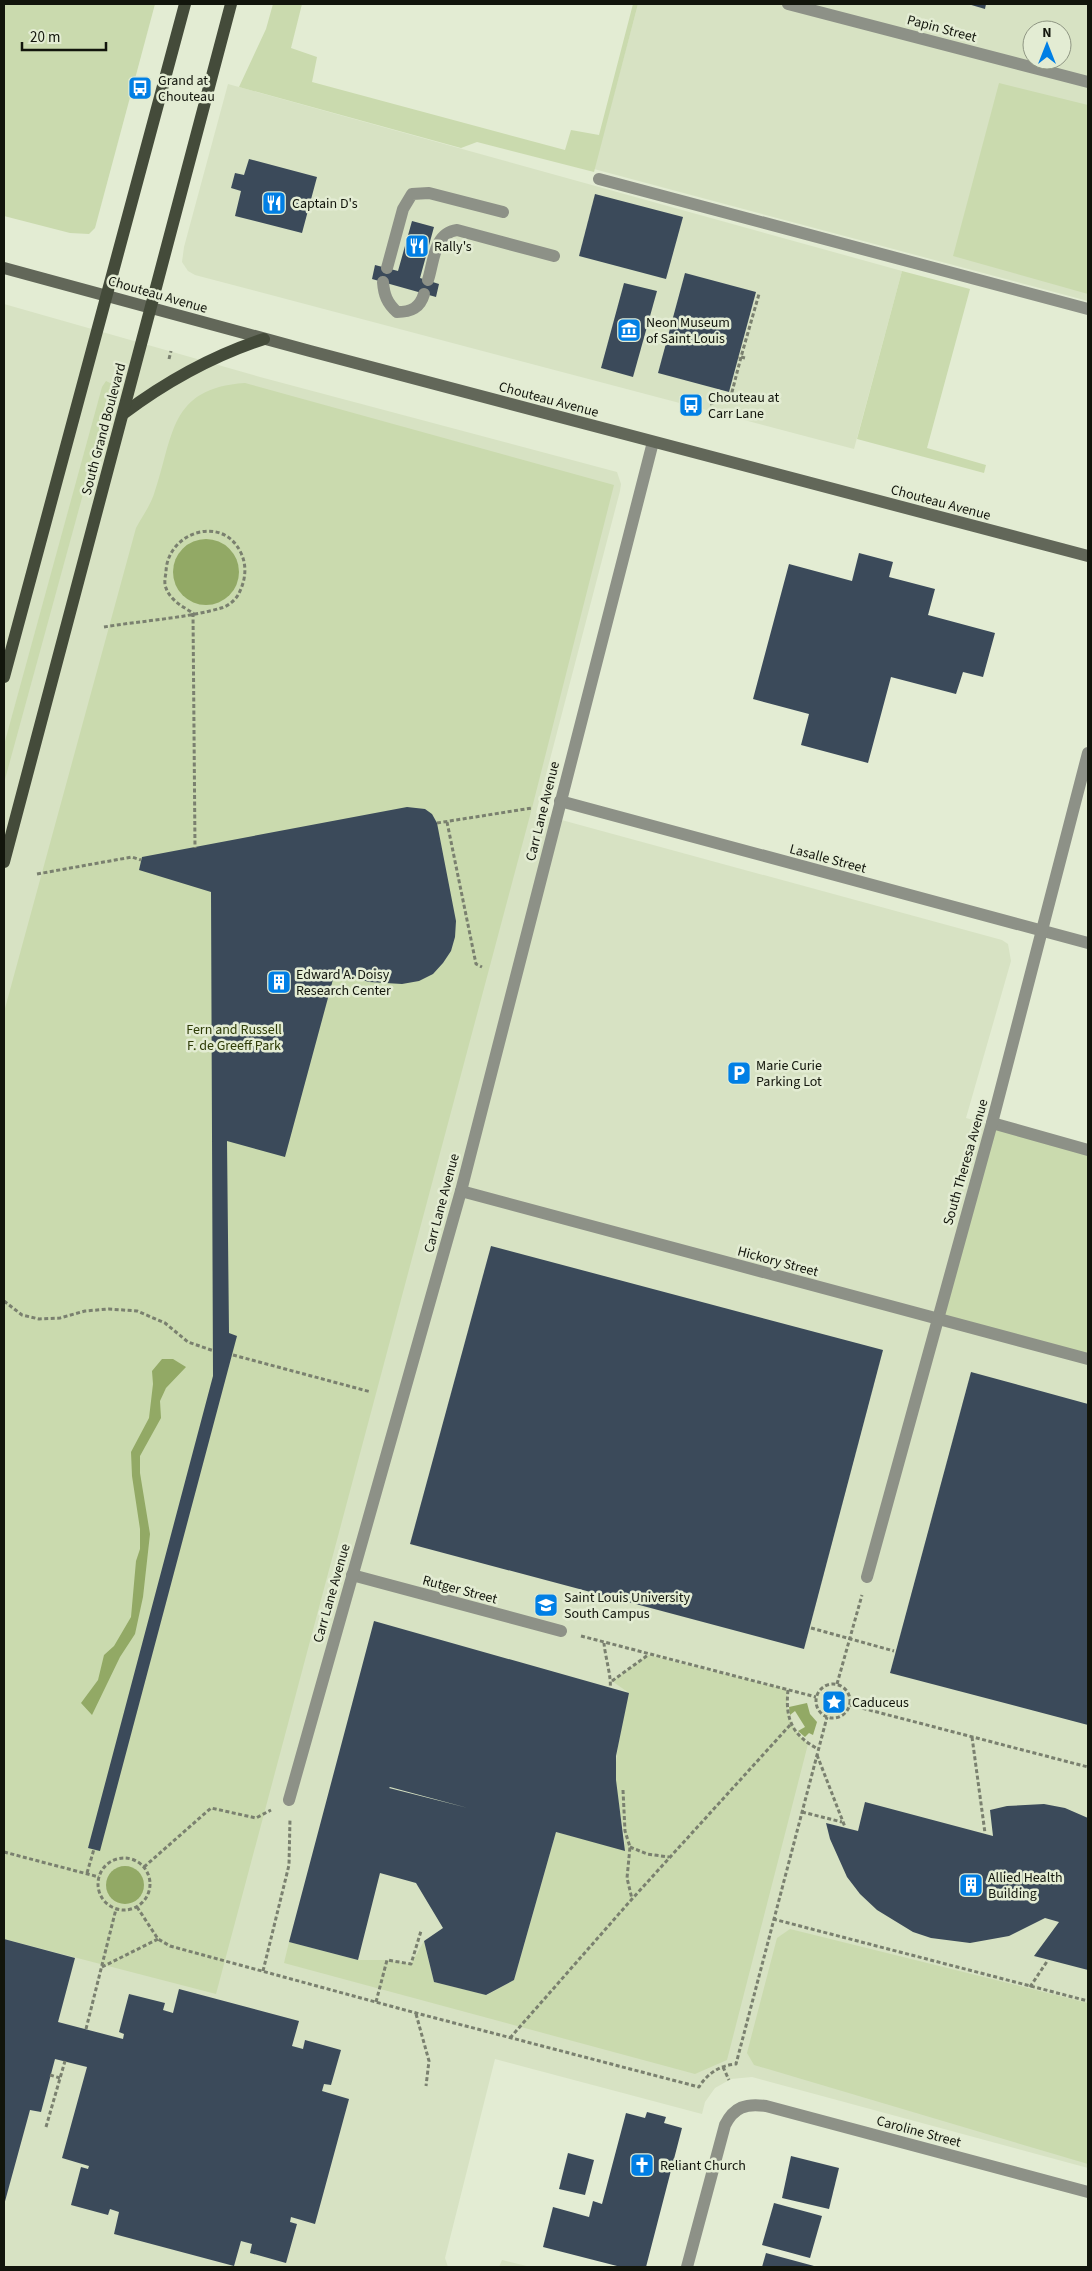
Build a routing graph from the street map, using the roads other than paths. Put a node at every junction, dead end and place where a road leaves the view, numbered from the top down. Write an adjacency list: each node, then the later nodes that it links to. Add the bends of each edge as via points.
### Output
1 (185, 4): 13 (main road)
2 (231, 4): 14 (main road, South Grand Boulevard)
3 (788, 4): 4 (street, Papin Street)
4 (1088, 82)
5 (599, 179): 15 (street)
6 (503, 212): 9 (street, via 429,192 412,194 403,209)
7 (554, 256): 10 (street, via 457,230 446,232 440,238)
8 (4, 268): 13 (main road, Chouteau Avenue)
9 (387, 268)
10 (428, 280)
11 (383, 282): 12 (street, via 389,304 397,312 409,312 418,306)
12 (424, 294)
13 (106, 295): 14 (main road, Chouteau Avenue); 20 (main road)
14 (150, 307): 16 (main road, Chouteau Avenue); 17 (main road, South Grand Boulevard)
15 (1088, 309)
16 (264, 339): 17 (main road, via 230,350 198,366 162,386); 18 (main road, Chouteau Avenue)
17 (123, 414): 23 (main road, South Grand Boulevard)
18 (653, 442): 19 (main road, Chouteau Avenue); 22 (street, Carr Lane Avenue)
19 (1088, 556)
20 (4, 677)
21 (1088, 753): 24 (street, South Theresa Avenue)
22 (560, 801): 24 (street, Lasalle Street); 28 (street, Carr Lane Avenue)
23 (4, 862)
24 (1042, 930): 25 (street, Lasalle Street); 26 (street, South Theresa Avenue)
25 (1088, 943)
26 (992, 1123): 27 (street); 29 (street, South Theresa Avenue)
27 (1088, 1150)
28 (461, 1191): 29 (street, Hickory Street); 31 (street, Carr Lane Avenue)
29 (936, 1319): 30 (street, Hickory Street); 32 (street, South Theresa Avenue)
30 (1088, 1359)
31 (352, 1575): 33 (street, Rutger Street); 34 (street, Carr Lane Avenue)
32 (867, 1577)
33 (561, 1631)
34 (289, 1800)
35 (1088, 2192): 36 (street, Caroline Street, via 766,2106 742,2106 730,2115 725,2125)
36 (687, 2267)

